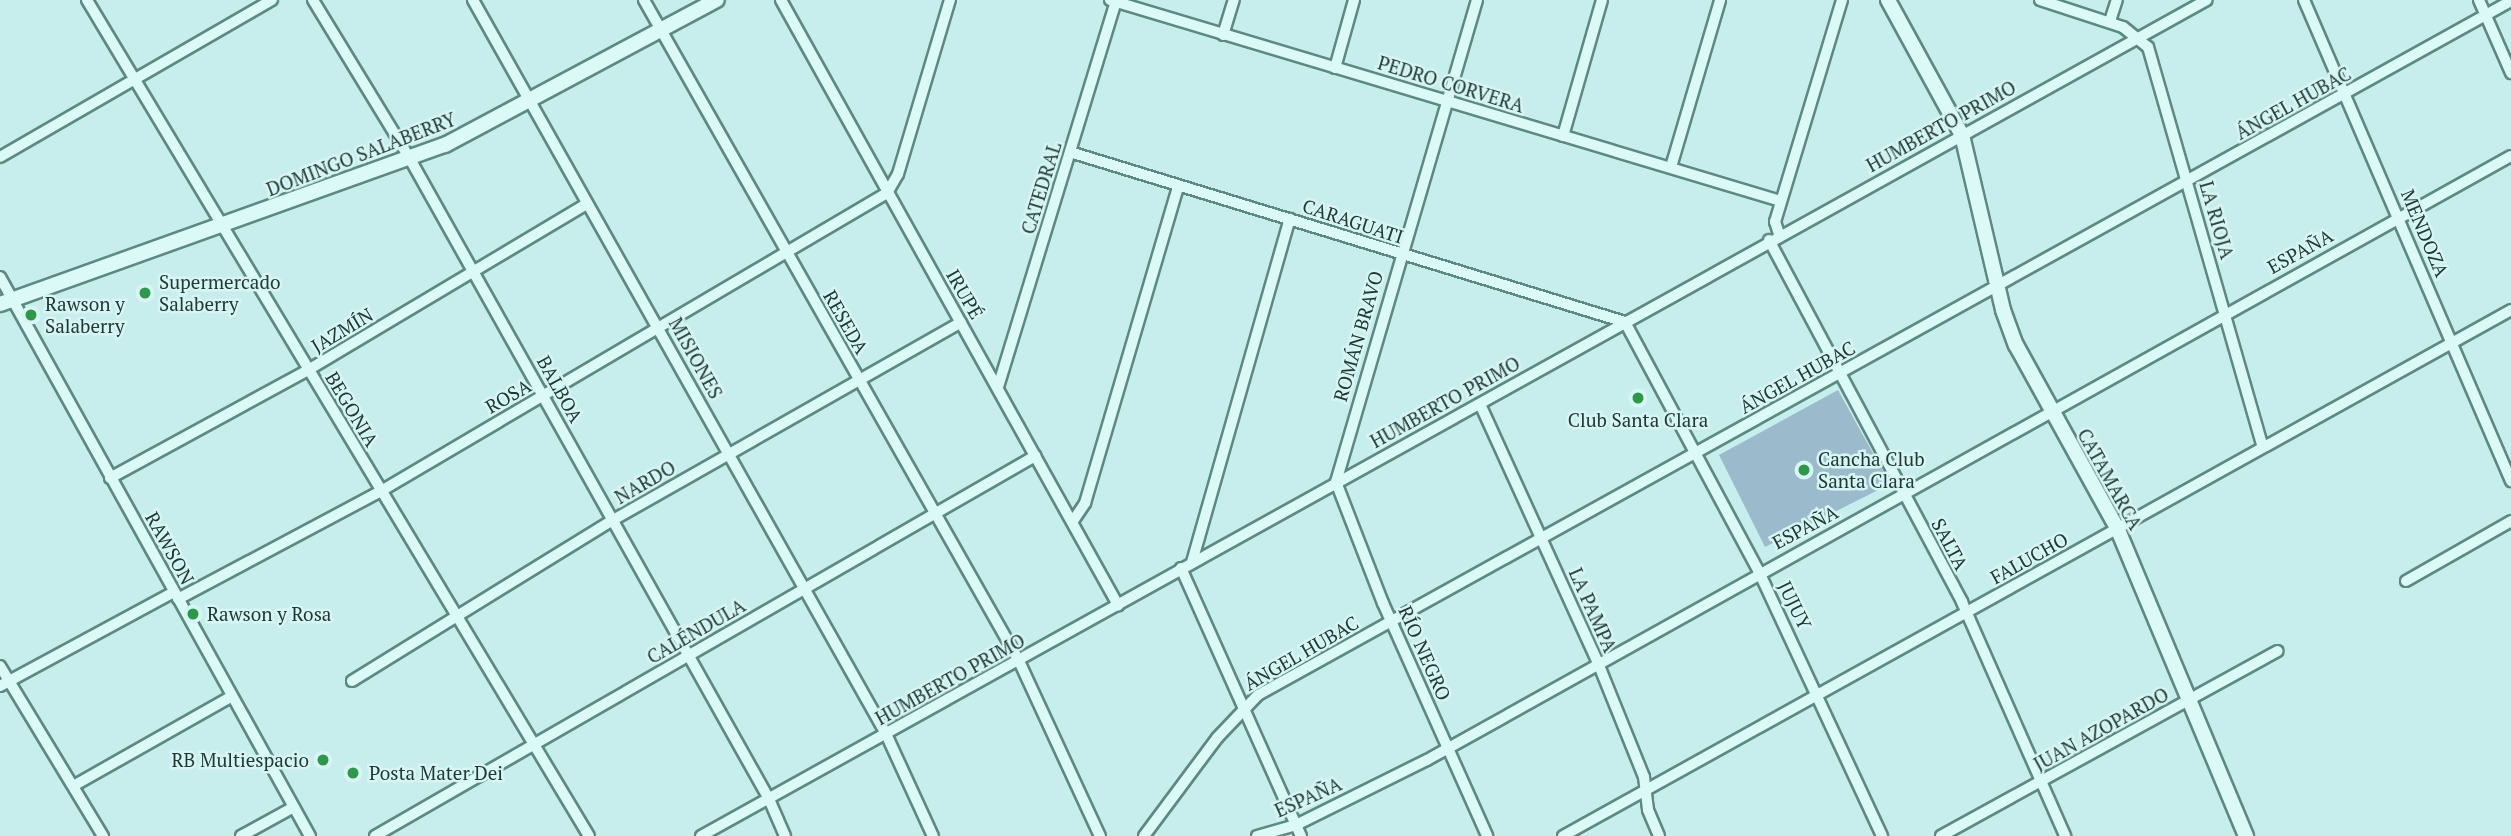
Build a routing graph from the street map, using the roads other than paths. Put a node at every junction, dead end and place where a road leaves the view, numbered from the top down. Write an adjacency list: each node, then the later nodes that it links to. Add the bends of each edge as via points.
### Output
1 (87, 0): 30 (street, BEGONIA)
2 (272, 0): 30 (street)
3 (313, 0): 39 (street, BALBOA)
4 (473, 0): 33 (street, MISIONES)
5 (644, 0): 25 (street, RESEDA)
6 (717, 0): 25 (street, DOMINGO SALABERRY)
7 (781, 0): 43 (street, IRUPÉ)
8 (950, 0): 43 (street, via 898,174)
9 (1114, 0): 26 (street, PEDRO CORVERA); 36 (street, CATEDRAL)
10 (1234, 0): 26 (street)
11 (1354, 0): 28 (street)
12 (1477, 0): 32 (street, ROMÁN BRAVO)
13 (1602, 0): 35 (street)
14 (1720, 0): 40 (street)
15 (1842, 0): 44 (street)
16 (1888, 0): 34 (street, CATAMARCA)
17 (2040, 0): 24 (street)
18 (2117, 0): 24 (street)
19 (2207, 0): 27 (street, HUMBERTO PRIMO)
20 (2305, 0): 31 (street, MENDOZA)
21 (2479, 0): 23 (street)
22 (2511, 1): 23 (street, ÁNGEL HUBAC)
23 (2486, 15): 29 (street); 31 (street, ÁNGEL HUBAC)
24 (2110, 22): 27 (street)
25 (661, 31): 33 (street, DOMINGO SALABERRY); 51 (street, RESEDA)
26 (1223, 35): 28 (street, PEDRO CORVERA)
27 (2139, 37): 34 (street, HUMBERTO PRIMO); 41 (street, LA RIOJA, via 2148,47)
28 (1335, 68): 32 (street, PEDRO CORVERA)
29 (2511, 73)
30 (134, 80): 38 (street); 48 (street, BEGONIA)
31 (2345, 95): 41 (street, ÁNGEL HUBAC); 46 (street, MENDOZA)
32 (1446, 102): 35 (street, PEDRO CORVERA); 52 (street, ROMÁN BRAVO)
33 (529, 103): 39 (street, DOMINGO SALABERRY); 45 (street, MISIONES)
34 (1962, 135): 49 (street, HUMBERTO PRIMO); 55 (street, CATAMARCA)
35 (1563, 136): 40 (street, PEDRO CORVERA)
36 (1070, 152): 42 (street, CARAGUATI); 66 (street, CATEDRAL)
37 (2511, 156): 46 (street, ESPAÑA)
38 (0, 157)
39 (410, 159): 48 (street, DOMINGO SALABERRY); 53 (street, BALBOA)
40 (1671, 167): 44 (street, PEDRO CORVERA)
41 (2188, 181): 55 (street, ÁNGEL HUBAC); 58 (street, LA RIOJA)
42 (1178, 186): 47 (street, CARAGUATI); 81 (street, via 1085,503)
43 (887, 192): 51 (street, ROSA); 60 (street, IRUPÉ)
44 (1781, 201): 49 (street, via 1775,222)
45 (587, 204): 53 (street, JAZMÍN); 61 (street, MISIONES)
46 (2400, 217): 58 (street, ESPAÑA); 62 (street, MENDOZA)
47 (1290, 219): 52 (street, CARAGUATI); 85 (street)
48 (222, 226): 56 (street, DOMINGO SALABERRY); 63 (street, BEGONIA)
49 (1779, 234): 50 (street, HUMBERTO PRIMO)
50 (1769, 240): 59 (street, HUMBERTO PRIMO); 64 (street, SALTA)
51 (786, 253): 61 (street, ROSA); 65 (street, RESEDA)
52 (1400, 254): 59 (street, CARAGUATI); 76 (street, ROMÁN BRAVO)
53 (474, 271): 63 (street, JAZMÍN); 67 (street, BALBOA)
54 (0, 277): 56 (street, RAWSON)
55 (1997, 286): 64 (street, ÁNGEL HUBAC); 69 (street, CATAMARCA, via 2016,345)
56 (6, 302): 74 (street, RAWSON)
57 (2511, 310): 62 (street, FALUCHO)
58 (2225, 312): 69 (street, ESPAÑA); 70 (street, LA RIOJA)
59 (1625, 322): 68 (street, HUMBERTO PRIMO); 71 (street, JUJUY)
60 (961, 323): 65 (street, NARDO); 66 (street, IRUPÉ)
61 (658, 327): 67 (street, ROSA); 72 (street, MISIONES)
62 (2451, 343): 70 (street, FALUCHO); 75 (street, MENDOZA)
63 (308, 370): 74 (street, JAZMÍN); 77 (street, BEGONIA)
64 (1839, 374): 71 (street, ÁNGEL HUBAC); 78 (street, SALTA)
65 (858, 379): 72 (street, NARDO); 79 (street, RESEDA)
66 (998, 387): 73 (street, IRUPÉ)
67 (544, 396): 77 (street, ROSA); 80 (street, BALBOA)
68 (1480, 404): 76 (street, HUMBERTO PRIMO); 84 (street, LA PAMPA)
69 (2049, 412): 78 (street, ESPAÑA); 83 (street, CATAMARCA)
70 (2263, 447): 83 (street, FALUCHO)
71 (1698, 452): 84 (street, ÁNGEL HUBAC); 87 (street, JUJUY)
72 (729, 454): 80 (street, NARDO); 89 (street, MISIONES)
73 (1035, 456): 79 (street, CALÉNDULA); 81 (street, IRUPÉ)
74 (110, 478): 90 (street, RAWSON)
75 (2511, 481)
76 (1336, 482): 85 (street, HUMBERTO PRIMO); 94 (street, RÍO NEGRO)
77 (381, 491): 90 (street, ROSA); 93 (street, BEGONIA)
78 (1903, 494): 87 (street, ESPAÑA); 92 (street, SALTA)
79 (933, 512): 89 (street, CALÉNDULA); 97 (street, RESEDA)
80 (612, 520): 93 (street, NARDO); 96 (street, BALBOA)
81 (1073, 521): 91 (street, IRUPÉ)
82 (2511, 521): 88 (street)
83 (2118, 530): 92 (street, FALUCHO); 104 (street, CATAMARCA)
84 (1540, 537): 94 (street, ÁNGEL HUBAC); 98 (street, LA PAMPA)
85 (1192, 562): 86 (street, HUMBERTO PRIMO)
86 (1181, 568): 91 (street, HUMBERTO PRIMO); 105 (street)
87 (1759, 572): 98 (street, ESPAÑA); 102 (street, JUJUY)
88 (2406, 581)
89 (804, 588): 96 (street, CALÉNDULA); 106 (street, MISIONES)
90 (176, 596): 101 (street, ROSA); 103 (street, RAWSON)
91 (1118, 605): 97 (street, HUMBERTO PRIMO)
92 (1966, 613): 102 (street, FALUCHO); 109 (street, SALTA)
93 (455, 614): 100 (street, NARDO); 107 (street, BEGONIA)
94 (1392, 621): 105 (street, ÁNGEL HUBAC); 108 (street, RÍO NEGRO)
95 (2277, 651): 104 (street, JUAN AZOPARDO)
96 (689, 656): 107 (street, CALÉNDULA); 112 (street, BALBOA)
97 (1019, 661): 106 (street, HUMBERTO PRIMO); 123 (street, RESEDA)
98 (1598, 663): 108 (street, ESPAÑA); 111 (street, LA PAMPA)
99 (0, 667): 101 (street)
100 (352, 681)
101 (5, 683): 110 (street)
102 (1818, 695): 111 (street, FALUCHO); 129 (street, JUJUY)
103 (232, 696): 110 (street); 113 (street, RAWSON)
104 (2190, 699): 109 (street, JUAN AZOPARDO); 132 (street, CATAMARCA)
105 (1244, 707): 114 (street); 124 (street, ÁNGEL HUBAC)
106 (886, 734): 112 (street, HUMBERTO PRIMO); 122 (street, MISIONES)
107 (534, 745): 118 (street, CALÉNDULA); 119 (street, BEGONIA)
108 (1448, 747): 114 (street, ESPAÑA); 126 (street, RÍO NEGRO)
109 (2040, 781): 130 (street, JUAN AZOPARDO); 131 (street, SALTA)
110 (75, 785): 115 (street)
111 (1646, 790): 127 (street, FALUCHO); 128 (street, LA PAMPA)
112 (769, 799): 120 (street, HUMBERTO PRIMO); 121 (street, BALBOA)
113 (294, 807): 116 (street); 117 (street, RAWSON)
114 (1298, 831): 125 (street, ESPAÑA)
115 (103, 836)
116 (241, 836)
117 (310, 836)
118 (375, 836)
119 (589, 836)
120 (701, 836)
121 (785, 836)
122 (933, 836)
123 (1100, 836)
124 (1144, 836)
125 (1257, 836)
126 (1487, 836)
127 (1563, 836)
128 (1659, 836)
129 (1882, 836)
130 (1941, 836)
131 (2065, 836)
132 (2246, 836)

